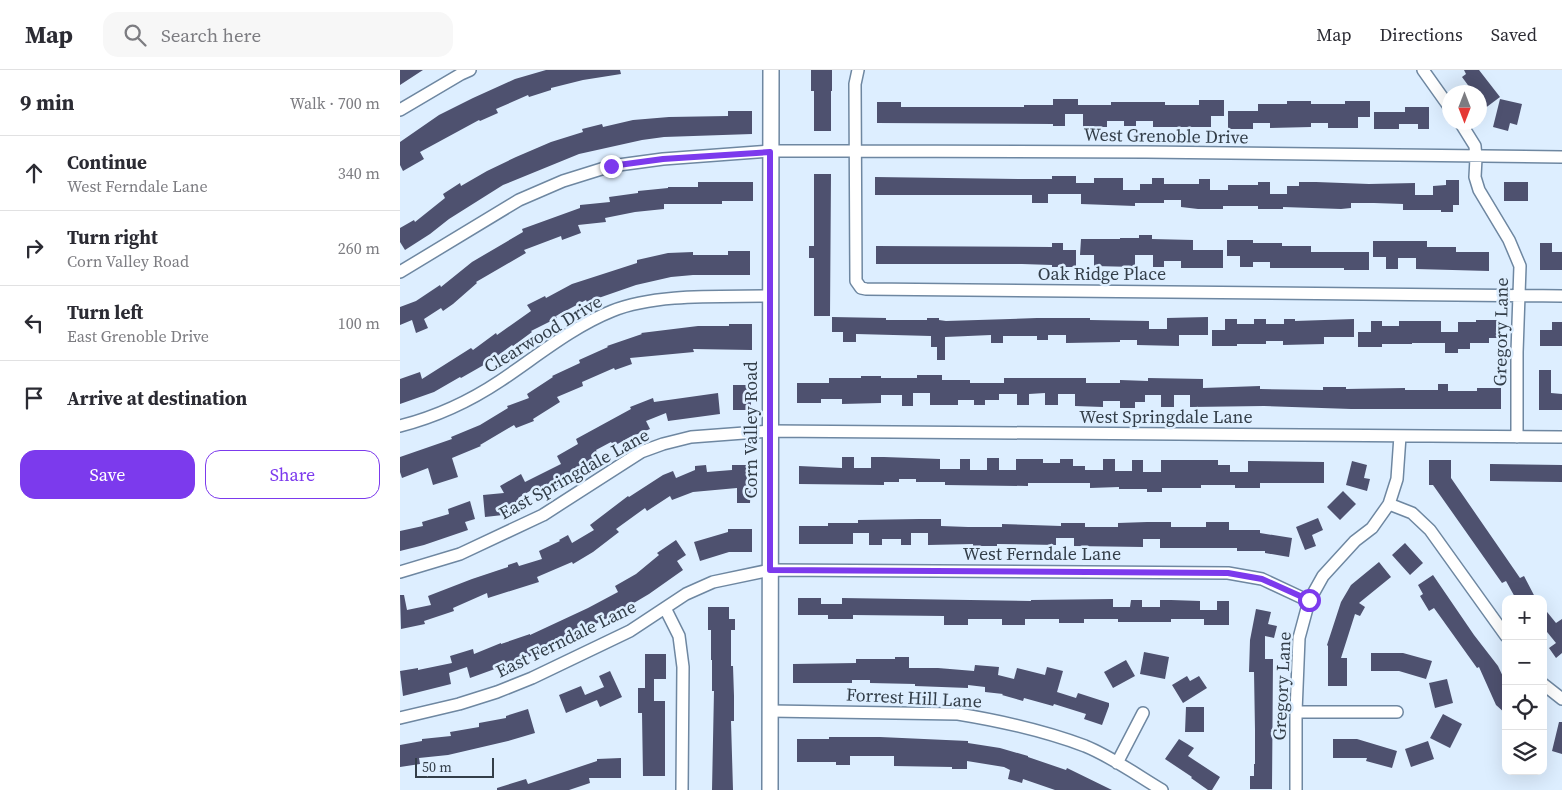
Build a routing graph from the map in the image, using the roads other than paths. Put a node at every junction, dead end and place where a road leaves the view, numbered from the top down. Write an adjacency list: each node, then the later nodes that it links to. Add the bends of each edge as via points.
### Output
1 (470, 70): 6 (street)
2 (771, 70): 9 (main road, Corn Valley Road)
3 (858, 70): 8 (street, Oak Ridge Place)
4 (1422, 70): 5 (street)
5 (1442, 97)
6 (400, 110)
7 (1465, 130): 10 (street, Gregory Lane, via 1475,146)
8 (855, 151): 9 (street, West Grenoble Drive); 10 (street, West Grenoble Drive); 14 (street, Oak Ridge Place, via 856,281 861,288)
9 (770, 152): 12 (street, West Grenoble Drive, via 637,162 571,178 519,200); 13 (main road, Corn Valley Road)
10 (1476, 158): 11 (street, West Grenoble Drive); 14 (street, Gregory Lane, via 1475,177 1479,190 1509,240 1520,266)
11 (1562, 158)
12 (400, 272)
13 (770, 296): 16 (street, Clearwood Drive, via 657,300 613,310 572,332 498,383 452,408); 17 (main road, Corn Valley Road)
14 (1518, 296): 15 (street, Oak Ridge Place); 19 (street, Gregory Lane)
15 (1562, 296)
16 (400, 426)
17 (770, 431): 18 (street, West Springdale Lane); 22 (main road, Corn Valley Road); 23 (street, East Springdale Lane, via 691,438 641,452 543,515 460,554)
18 (1400, 436): 19 (street, West Springdale Lane); 21 (street, Gregory Lane, via 1397,479)
19 (1517, 437): 20 (street, West Springdale Lane)
20 (1562, 438)
21 (1389, 504): 24 (street, Gregory Lane, via 1372,528 1334,562); 26 (street, via 1412,513 1430,530)
22 (770, 570): 24 (street, West Ferndale Lane, via 1228,573 1262,579); 25 (street, East Ferndale Lane, via 713,582 686,594); 29 (main road, Corn Valley Road)
23 (400, 572)
24 (1309, 600): 30 (street, Gregory Lane, via 1299,638)
25 (666, 608): 33 (street, East Ferndale Lane, via 630,631 532,678 459,704); 35 (street, via 679,636 683,667)
26 (1502, 630)
27 (1544, 685): 28 (street)
28 (1562, 698)
29 (770, 711): 34 (street, Forrest Hill Lane, via 958,714 1036,731 1086,747); 36 (main road, Corn Valley Road)
30 (1296, 712): 31 (street); 38 (street, Gregory Lane)
31 (1397, 712)
32 (1143, 713): 34 (street)
33 (400, 718)
34 (1117, 764): 37 (street, Forrest Hill Lane)
35 (682, 790)
36 (770, 790)
37 (1162, 790)
38 (1296, 790)

